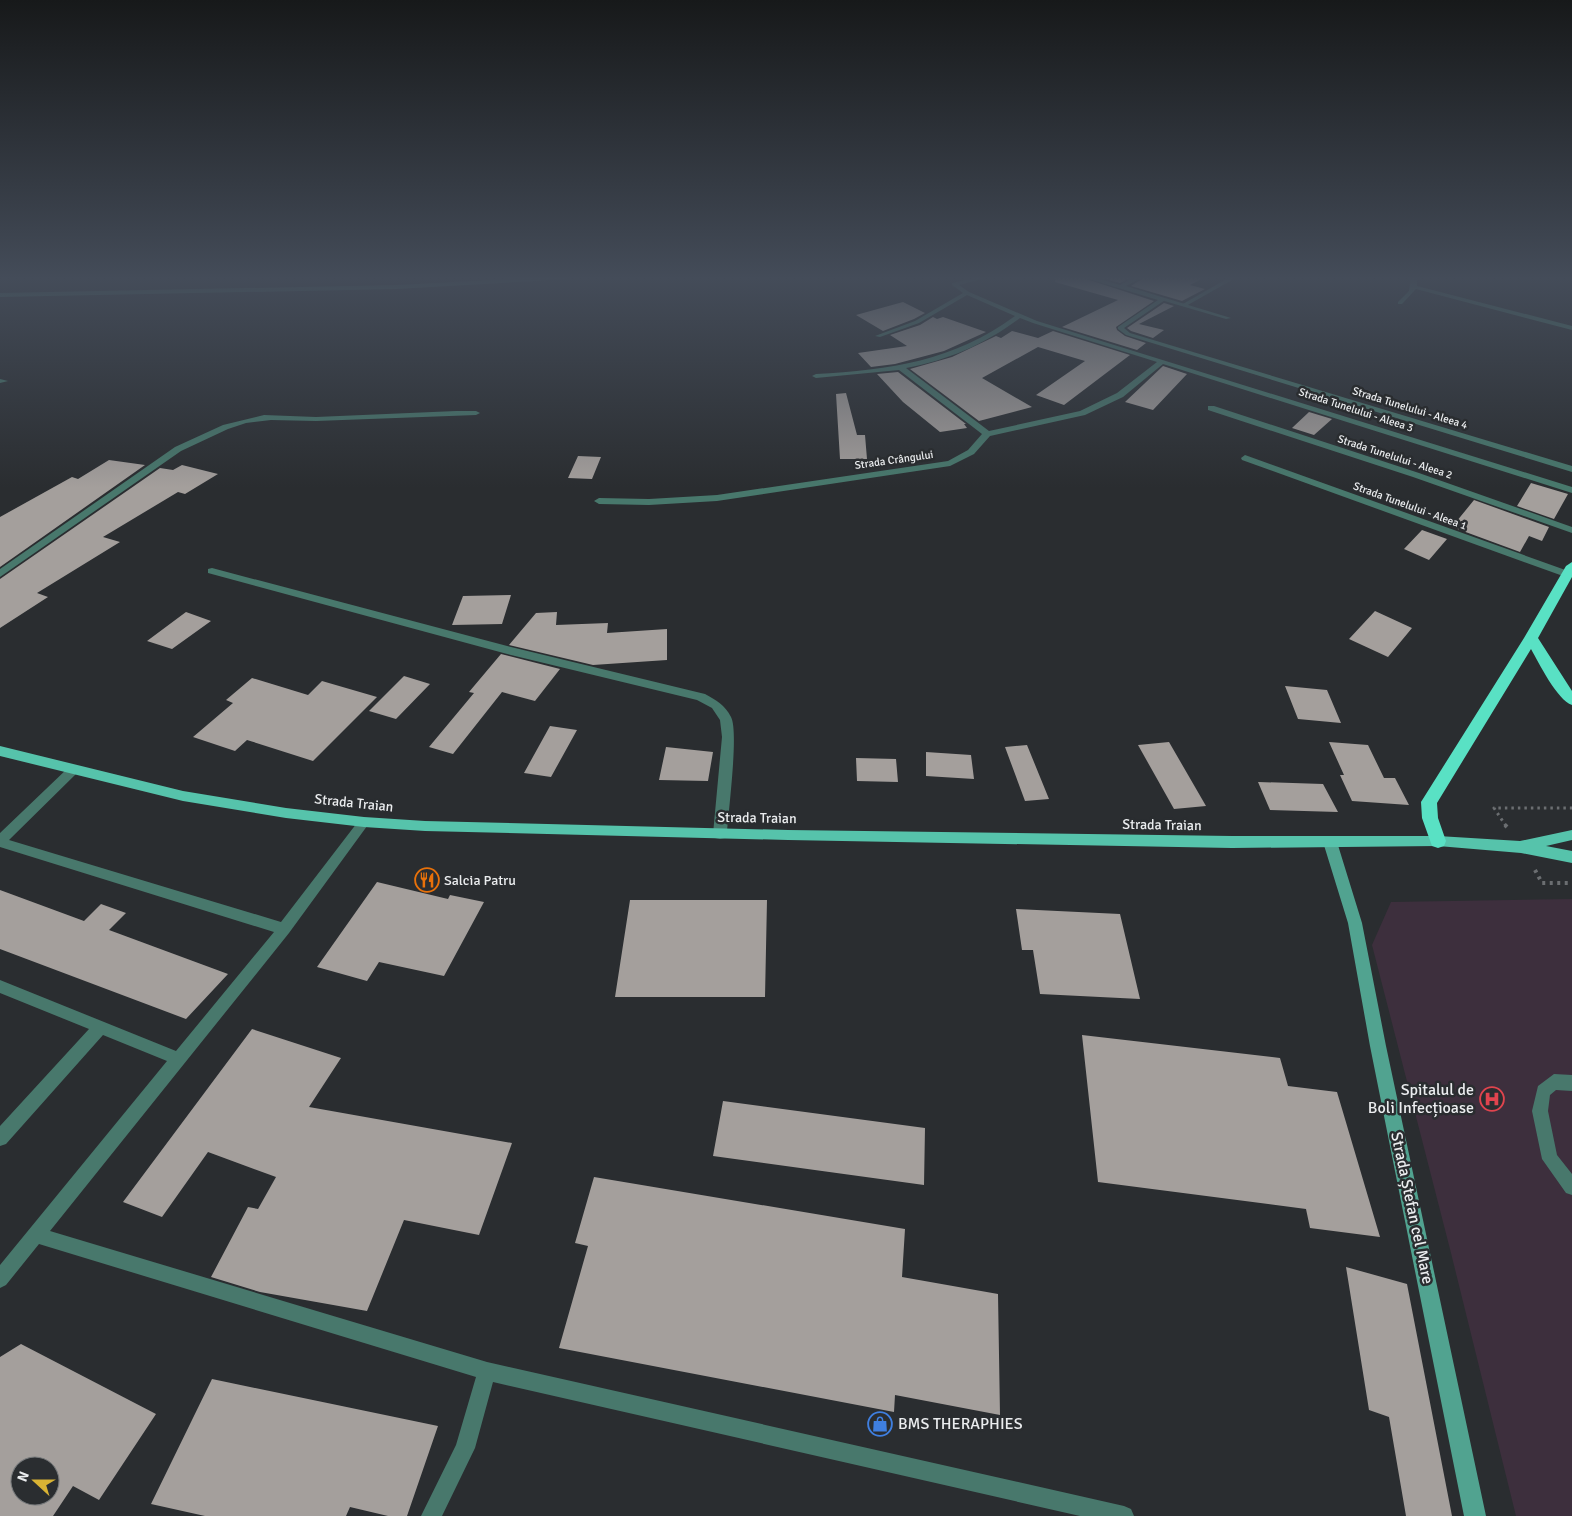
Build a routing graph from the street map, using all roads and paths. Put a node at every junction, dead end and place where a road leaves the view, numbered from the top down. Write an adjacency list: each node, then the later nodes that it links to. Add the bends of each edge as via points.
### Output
1 (969, 347): 6 (street)
2 (1119, 347): 5 (street, Strada Tunelului - Aleea 3)
3 (1170, 347): 4 (street, Strada Tunelului - Aleea 4)
4 (1190, 353): 5 (street); 12 (street, Strada Tunelului - Aleea 4)
5 (1168, 362): 10 (street, via 1120,395 1082,413); 13 (street, Strada Tunelului - Aleea 3)
6 (901, 368): 7 (street); 10 (street)
7 (816, 376)
8 (1211, 408): 15 (street, Strada Tunelului - Aleea 2)
9 (476, 413): 18 (street, via 421,412 314,419 277,417 255,419 210,432 178,449)
10 (987, 434): 14 (street, Strada Crângului, via 966,457 950,463 716,498)
11 (1245, 458): 16 (street, Strada Tunelului - Aleea 1)
12 (1572, 469)
13 (1572, 490)
14 (599, 501)
15 (1572, 530)
16 (1570, 570): 19 (highway)
17 (212, 571): 24 (street, via 511,651 701,697 716,705 726,719 728,737)
18 (0, 574)
19 (1531, 638): 20 (highway); 26 (highway, via 1430,802 1430,818)
20 (1572, 700)
21 (0, 751): 22 (main road, Strada Traian)
22 (73, 770): 23 (main road, Strada Traian, via 183,796); 27 (lane)
23 (364, 822): 24 (main road, Strada Traian); 31 (lane)
24 (720, 834): 28 (main road, Strada Traian)
25 (1572, 835): 29 (main road, Strada Traian)
26 (1438, 841): 28 (main road, Strada Traian); 29 (main road, Strada Traian)
27 (0, 842): 31 (lane)
28 (1330, 842): 43 (street, Strada Ștefan cel Mare, via 1364,961 1378,1046)
29 (1521, 847): 30 (main road, Strada Traian)
30 (1572, 857)
31 (284, 929): 34 (lane)
32 (0, 986): 33 (lane)
33 (100, 1027): 34 (lane); 36 (lane)
34 (179, 1059): 38 (lane)
35 (1572, 1083): 37 (lane, via 1554,1082 1543,1091 1540,1111 1550,1159)
36 (0, 1138)
37 (1572, 1187)
38 (36, 1235): 39 (lane); 40 (lane)
39 (0, 1279)
40 (487, 1372): 41 (lane, via 465,1448); 42 (lane)
41 (431, 1516)
42 (1124, 1516)
43 (1475, 1516)

